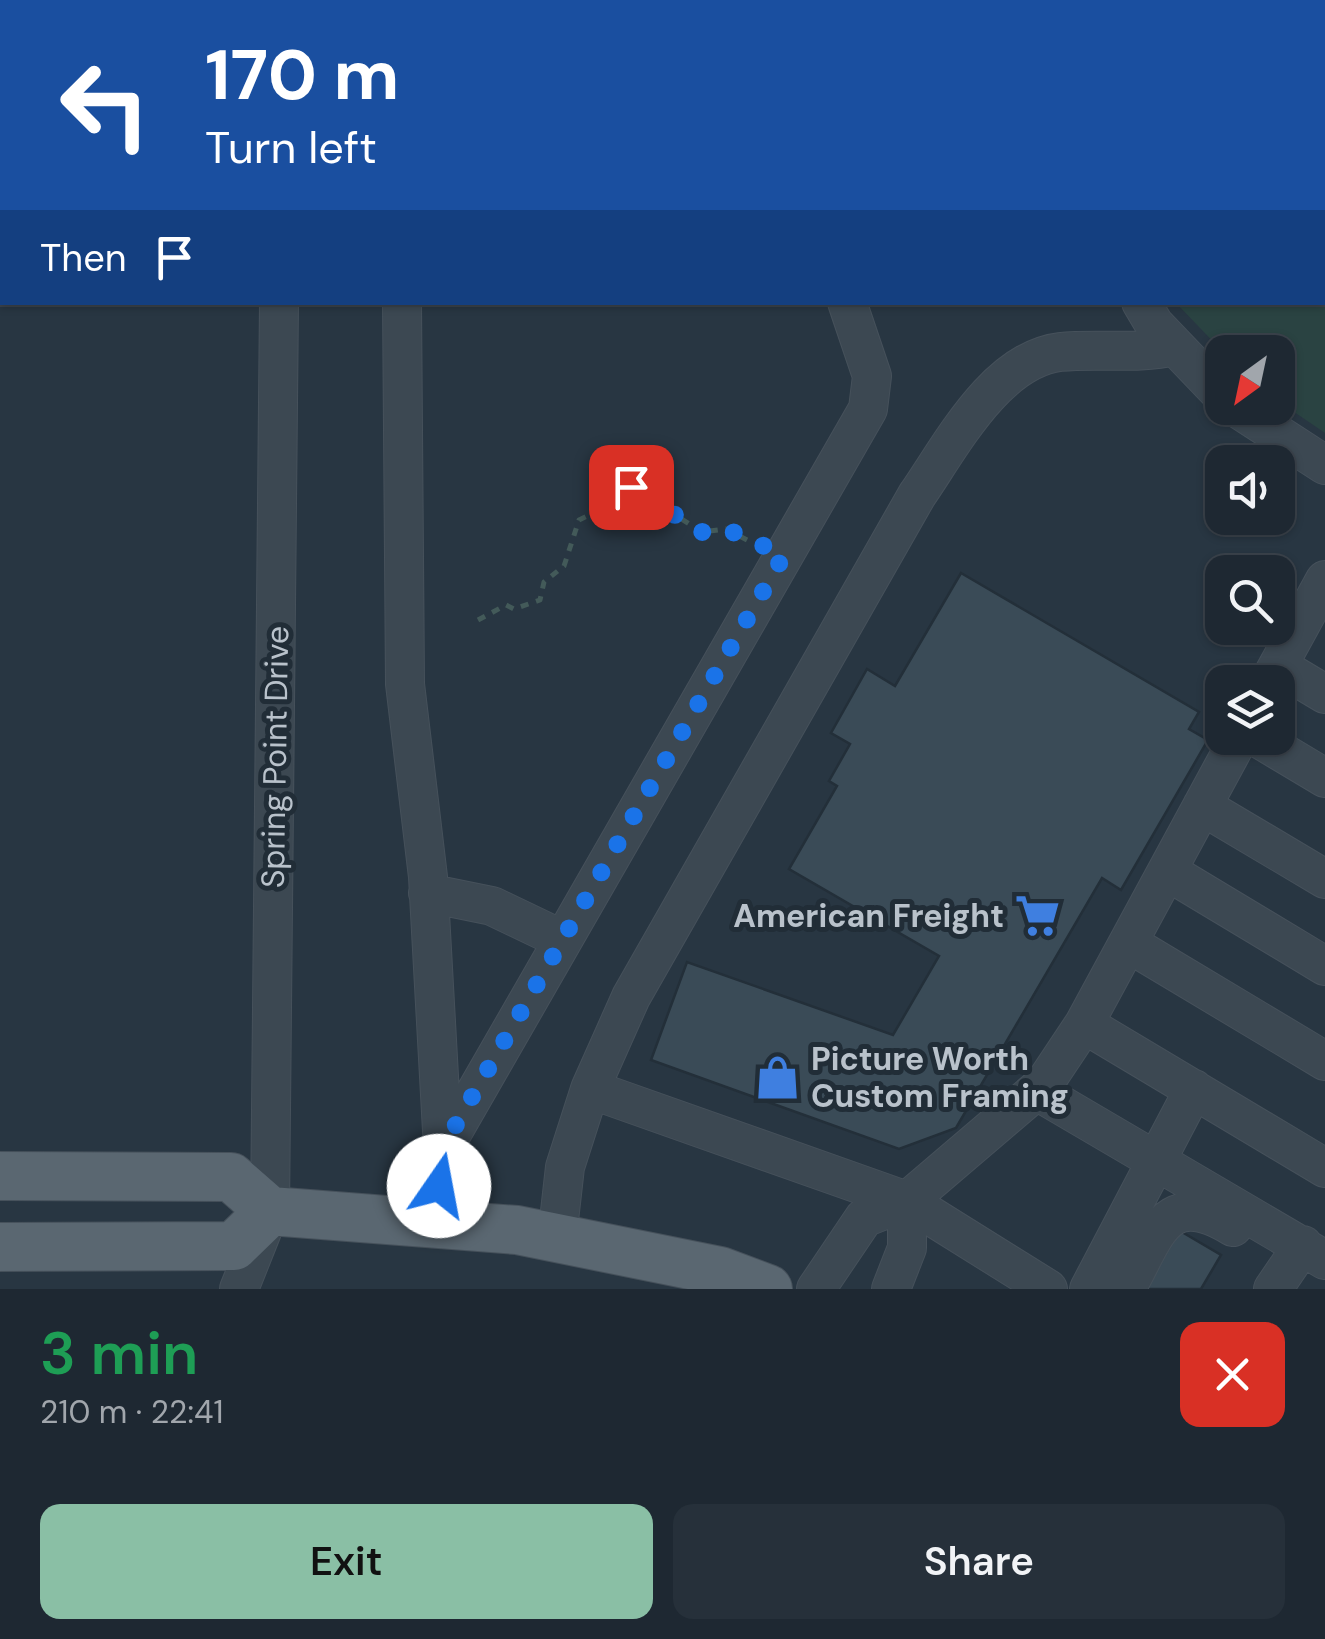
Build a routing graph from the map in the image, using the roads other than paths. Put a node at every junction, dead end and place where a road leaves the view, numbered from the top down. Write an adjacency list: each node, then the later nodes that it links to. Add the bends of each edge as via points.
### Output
1 (279, 305): 35 (street, Spring Point Drive)
2 (402, 305): 19 (street, via 404,684)
3 (848, 305): 20 (street, via 872,376 868,409)
4 (1144, 305): 5 (street)
5 (1174, 346): 6 (street); 27 (street, via 1126,354 1058,352 1030,360 966,426 917,495 631,997)
6 (1205, 378)
7 (1263, 425): 8 (street)
8 (1325, 465)
9 (1322, 591): 10 (street)
10 (1279, 665)
11 (1295, 682): 12 (street)
12 (1325, 694)
13 (1230, 755): 16 (street)
14 (1286, 755): 15 (street)
15 (1325, 778)
16 (1202, 806): 17 (street); 18 (street)
17 (1167, 871): 21 (street); 22 (street)
18 (1325, 879)
19 (428, 892): 20 (street, via 492,906); 24 (street)
20 (563, 940): 26 (street)
21 (1128, 943): 23 (street); 25 (street)
22 (1325, 966)
23 (1084, 1024): 28 (street); 29 (street)
24 (437, 1046): 26 (street); 30 (street)
25 (1325, 1060)
26 (493, 1062): 30 (street)
27 (590, 1089): 34 (street); 37 (street, via 564,1168)
28 (1037, 1090): 31 (street); 34 (street)
29 (1194, 1090): 31 (street); 32 (street)
30 (442, 1149): 36 (street)
31 (1156, 1160): 39 (street); 46 (street)
32 (1325, 1168)
33 (0, 1176): 35 (main road, via 231,1177)
34 (907, 1201): 43 (street, via 864,1218); 44 (street, via 908,1248); 45 (street)
35 (270, 1211): 36 (main road); 38 (main road, via 234,1246); 41 (street)
36 (436, 1222): 37 (main road)
37 (558, 1238): 40 (main road)
38 (0, 1247)
39 (1298, 1264): 47 (street, via 1209,1212 1184,1208 1167,1217)
40 (666, 1275): 42 (main road, via 720,1271)
41 (239, 1289)
42 (768, 1289)
43 (816, 1289)
44 (891, 1289)
45 (1048, 1289)
46 (1088, 1289)
47 (1126, 1289)

